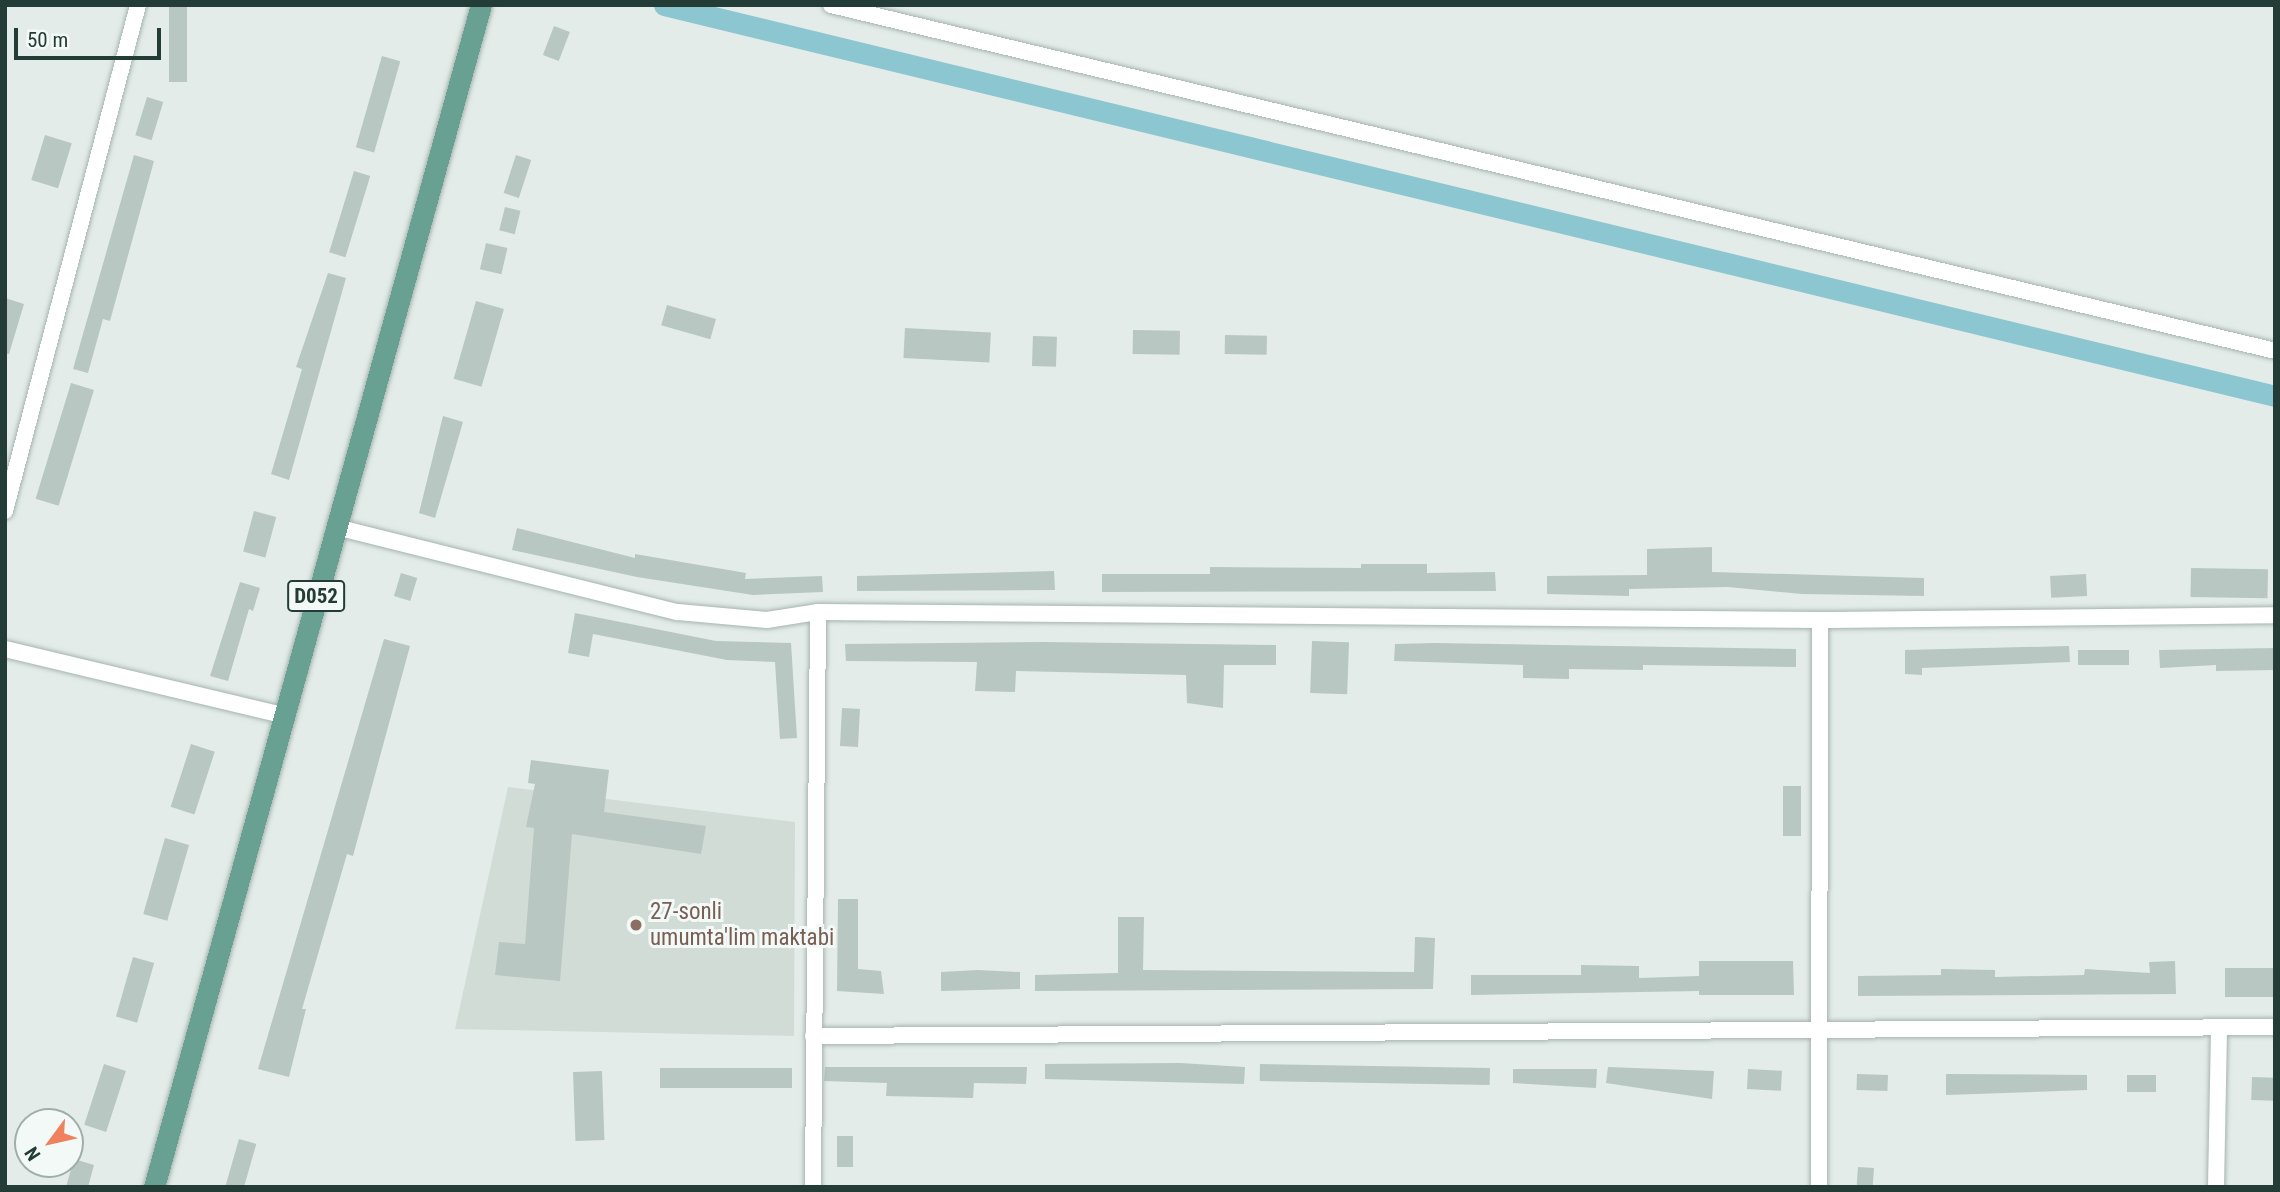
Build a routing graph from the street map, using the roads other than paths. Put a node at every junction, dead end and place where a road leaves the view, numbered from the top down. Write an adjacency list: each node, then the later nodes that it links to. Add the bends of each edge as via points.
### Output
1 (138, 5): 5 (street)
2 (831, 5): 4 (street)
3 (477, 6): 6 (main road, D052)
4 (2275, 351)
5 (5, 511)
6 (336, 527): 7 (street, via 678,612 767,620); 11 (main road, D052)
7 (818, 612): 9 (street); 15 (street)
8 (2275, 615): 9 (street)
9 (1820, 620): 14 (street)
10 (5, 649): 11 (street)
11 (282, 715): 16 (main road, D052)
12 (2219, 1027): 13 (street); 14 (street); 19 (street)
13 (2275, 1027)
14 (1820, 1033): 15 (street); 18 (street)
15 (813, 1036): 17 (street)
16 (153, 1187)
17 (813, 1187)
18 (1819, 1187)
19 (2216, 1187)

